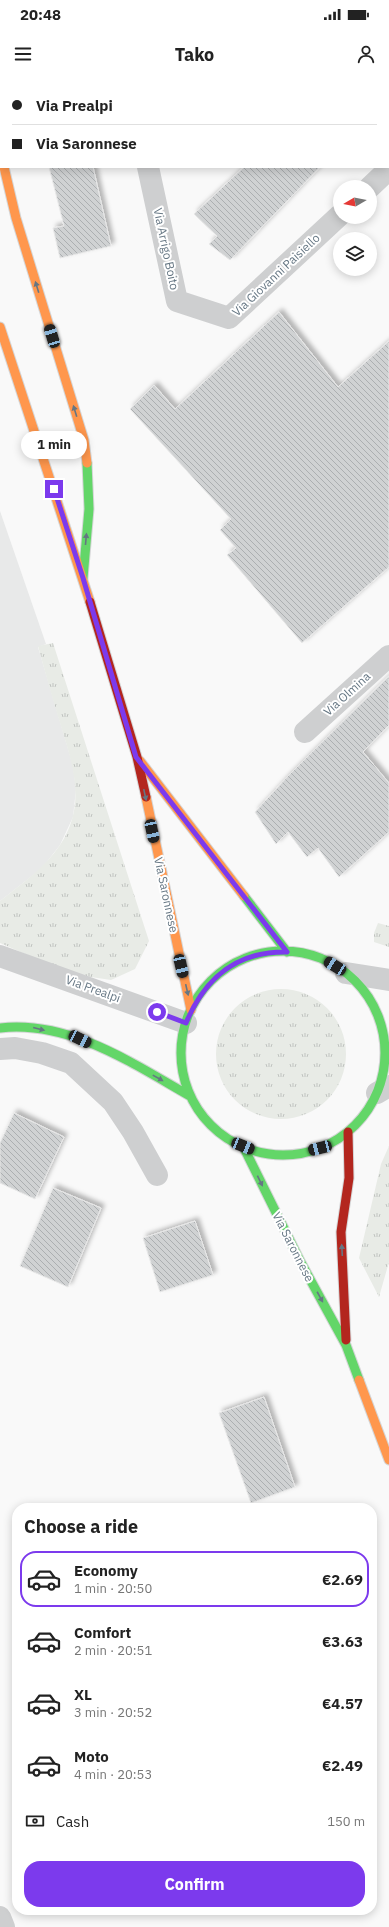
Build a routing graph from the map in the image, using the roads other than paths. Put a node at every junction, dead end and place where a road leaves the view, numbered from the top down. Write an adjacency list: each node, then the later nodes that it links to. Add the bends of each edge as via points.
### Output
1 (4, 168): 8 (main road, one-way to 1, via 89,509 89,474 84,440 16,218)
2 (148, 168): 6 (street, Via Arrigo Boito, via 177,301)
3 (389, 169): 4 (street)
4 (377, 180)
5 (333, 221): 6 (street, Via Giovanni Paisiello)
6 (229, 318)
7 (0, 327): 8 (main road, Via Saronnese)
8 (83, 578): 11 (main road, Via Saronnese)
9 (389, 656): 10 (street, Via Olmina)
10 (305, 732)
11 (136, 757): 12 (main road, Via Saronnese); 16 (main road, Via Saronnese, one-way to 16)
12 (287, 952): 14 (main road, Via Saronnese, via 299,952 324,960); 16 (main road, Via Saronnese, via 273,952 244,959 218,974 198,997)
13 (0, 956): 16 (street, Via Prealpi)
14 (346, 973): 15 (street); 19 (main road, Via Saronnese, via 368,998 382,1028 385,1060)
15 (389, 980)
16 (188, 1016): 20 (main road, Via Saronnese, via 182,1040 182,1068)
17 (0, 1028): 20 (main road, one-way to 20, via 30,1026 80,1039)
18 (0, 1049): 23 (street, via 15,1048 42,1053 71,1063 113,1102)
19 (383, 1089): 21 (main road, Via Saronnese)
20 (190, 1096): 22 (main road, Via Saronnese, via 202,1115 218,1132)
21 (348, 1132): 22 (main road, Via Saronnese, via 320,1148 289,1156 258,1153); 24 (main road, Via Saronnese, one-way to 21, via 341,1232 349,1178)
22 (243, 1146): 24 (main road, Via Saronnese, one-way to 24, via 300,1261)
23 (157, 1175)
24 (346, 1345): 25 (main road, Via Saronnese)
25 (389, 1460)
26 (0, 1917): 27 (street)
27 (4, 1927)

